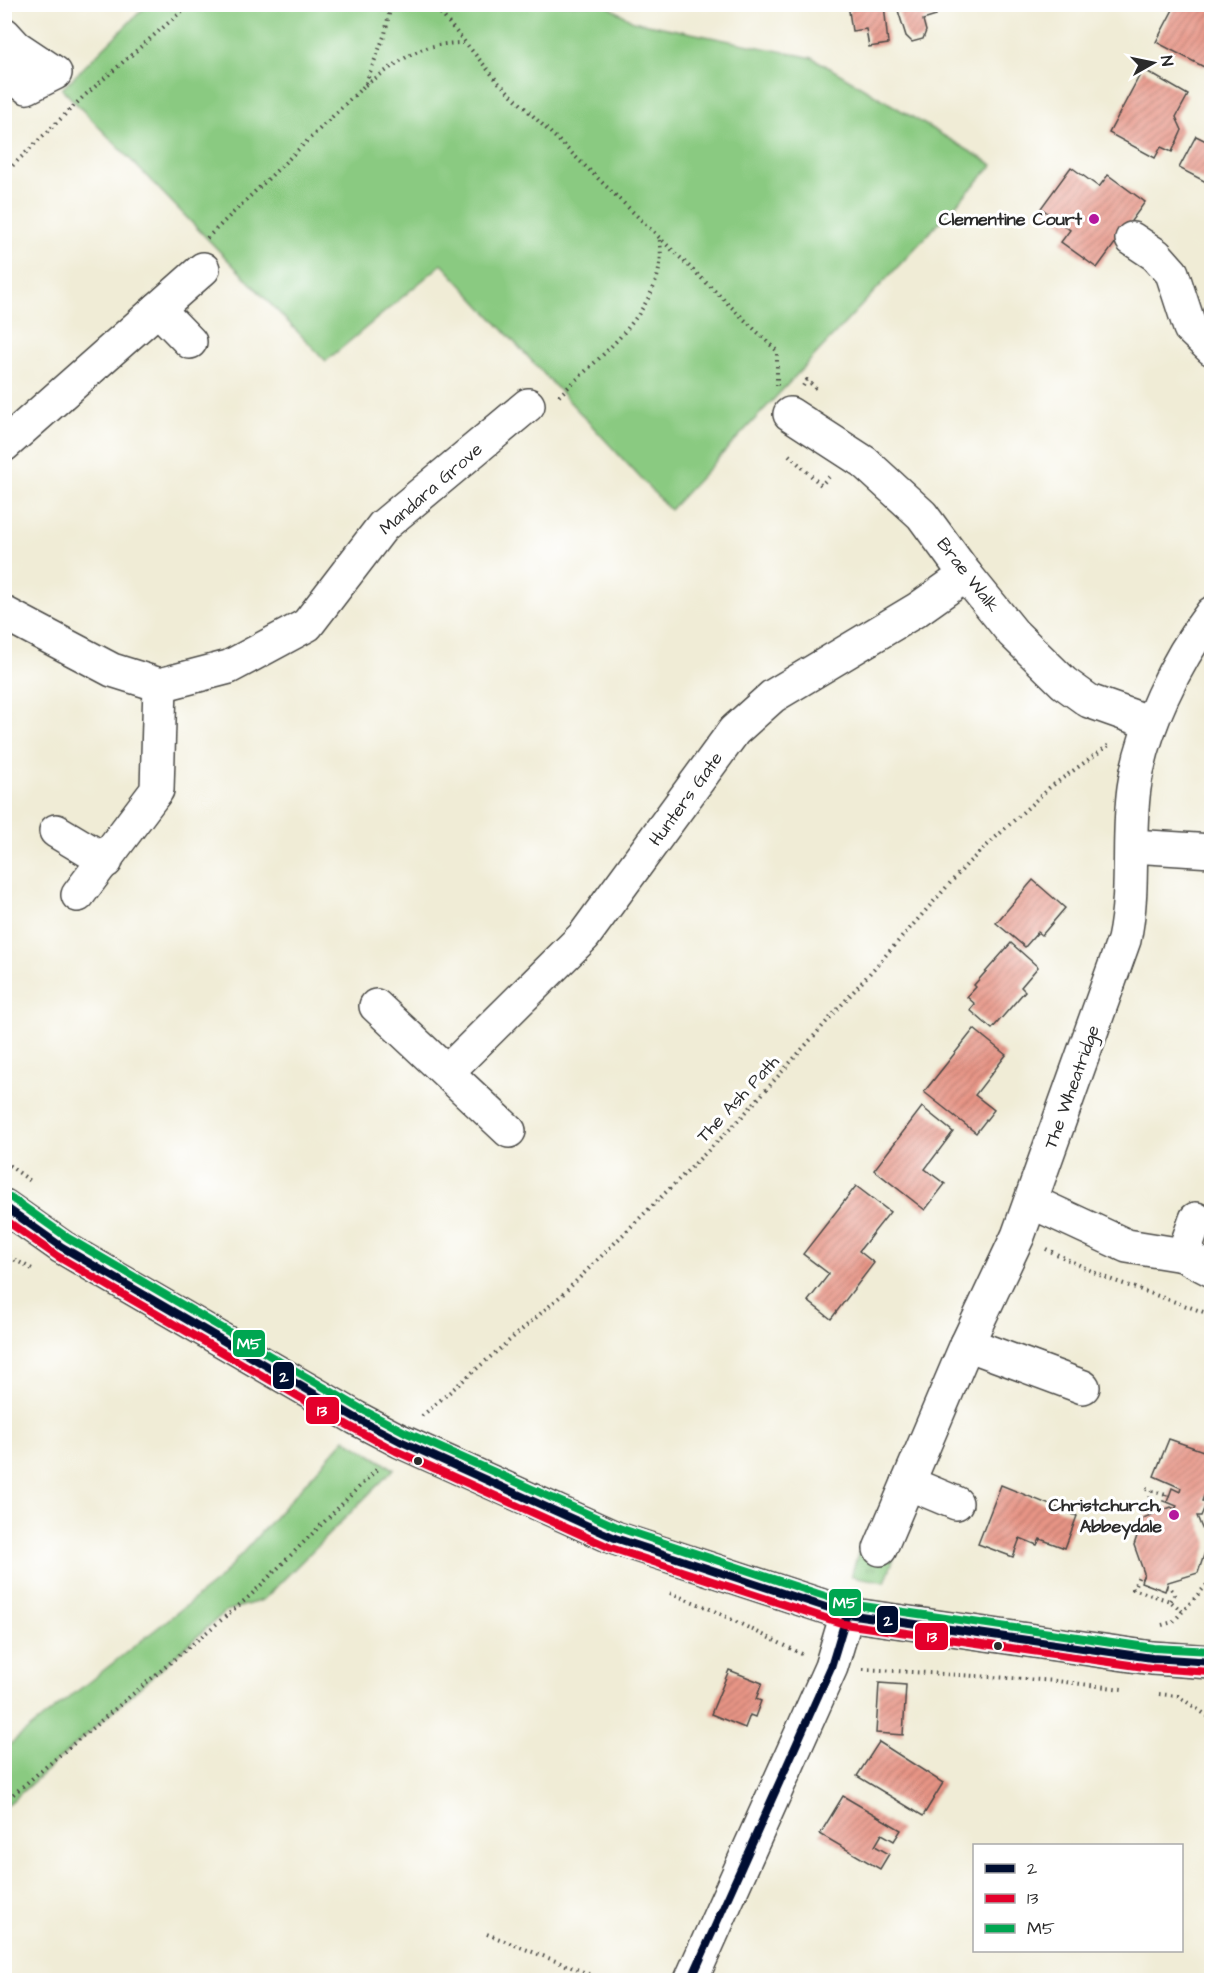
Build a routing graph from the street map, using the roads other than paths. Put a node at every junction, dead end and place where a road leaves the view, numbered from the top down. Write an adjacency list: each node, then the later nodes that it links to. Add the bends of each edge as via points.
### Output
1 (7, 55): 2 (street)
2 (55, 73)
3 (1132, 239): 7 (street, via 1156,255 1172,273 1190,328)
4 (203, 269): 5 (street)
5 (158, 309): 6 (street); 10 (street)
6 (190, 342)
7 (1212, 349)
8 (528, 405): 14 (street, Mandara Grove, via 383,526 307,625 229,667)
9 (790, 414): 11 (street, Brae Walk, via 864,462 922,515)
10 (4, 445)
11 (966, 575): 15 (street, Brae Walk, via 1013,633 1064,683 1089,701); 22 (street, Hunters Gate, via 918,609 773,696 734,731 584,936)
12 (4, 613): 14 (street, via 112,670)
13 (1212, 613): 15 (street, The Wheatridge)
14 (160, 685): 19 (street, via 157,790)
15 (1142, 720): 17 (street, The Wheatridge)
16 (56, 831): 19 (street)
17 (1132, 846): 18 (street); 24 (street, The Wheatridge, via 1131,909 1124,940)
18 (1212, 851)
19 (106, 861): 20 (street)
20 (78, 895)
21 (376, 1006): 22 (street)
22 (448, 1071): 23 (street)
23 (510, 1131)
24 (1032, 1202): 27 (street, via 1127,1246); 29 (street, The Wheatridge)
25 (4, 1206): 34 (street, via 62,1248 615,1538)
26 (1196, 1219): 27 (street)
27 (1183, 1255): 28 (street)
28 (1212, 1270)
29 (967, 1344): 30 (street); 31 (street, The Wheatridge)
30 (1083, 1387)
31 (908, 1483): 32 (street); 33 (street, The Wheatridge)
32 (956, 1503)
33 (880, 1549)
34 (847, 1614): 35 (street, via 1141,1656); 36 (street, via 831,1667)
35 (1212, 1662)
36 (691, 1980)

